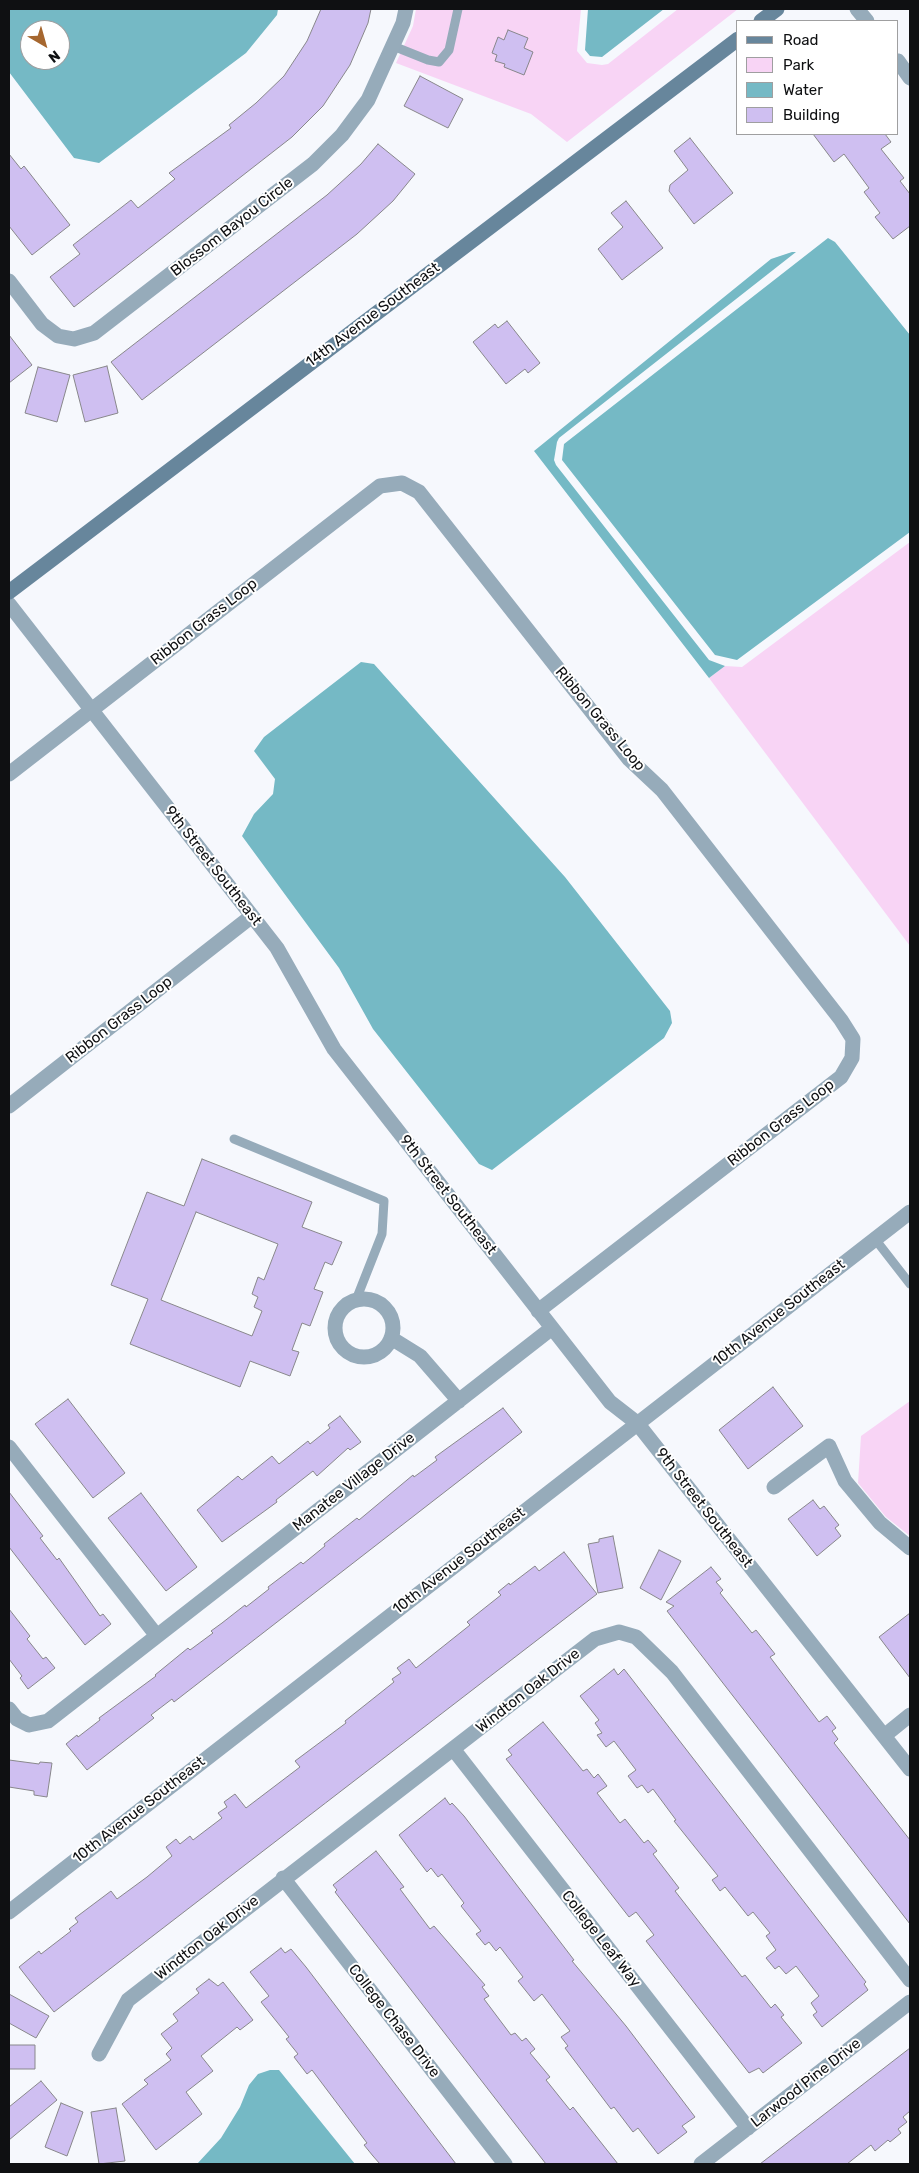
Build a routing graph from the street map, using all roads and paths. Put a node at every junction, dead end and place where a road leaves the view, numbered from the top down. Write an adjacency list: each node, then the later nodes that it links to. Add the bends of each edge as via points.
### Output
1 (406, 9): 8 (street, Blossom Bayou Circle)
2 (458, 9): 8 (lane, via 449,50 439,62)
3 (777, 9): 5 (street)
4 (857, 9): 6 (street)
5 (762, 20)
6 (866, 20)
7 (736, 41): 12 (street, 14th Avenue Southeast)
8 (393, 46): 11 (street, Blossom Bayou Circle, via 368,100 342,135 313,164 94,333 74,339 58,336 42,324)
9 (899, 62): 10 (street)
10 (910, 78)
11 (9, 281)
12 (9, 592)
13 (9, 604): 14 (street, 9th Street Southeast)
14 (91, 710): 15 (street, Ribbon Grass Loop); 16 (street, 9th Street Southeast); 23 (street, Ribbon Grass Loop, via 380,486 402,484 419,492 629,759 662,790 841,1020 853,1039 852,1058 841,1077)
15 (9, 774)
16 (252, 916): 17 (street, Ribbon Grass Loop); 23 (street, 9th Street Southeast, via 277,948 334,1049)
17 (9, 1106)
18 (234, 1139): 22 (lane, via 384,1201 382,1234)
19 (910, 1212): 20 (street, 10th Avenue Southeast)
20 (875, 1239): 21 (lane); 27 (street, 10th Avenue Southeast)
21 (910, 1284)
22 (356, 1300): 25 (street, via 374,1300 388,1311 392,1320); 25 (street, via 347,1304 336,1320 335,1330 343,1348 351,1354 370,1356 386,1346)
23 (538, 1311): 24 (street, 9th Street Southeast)
24 (552, 1328): 26 (street, Manatee Village Drive); 27 (street, 9th Street Southeast, via 610,1402)
25 (391, 1338): 26 (street, via 420,1356)
26 (459, 1400): 31 (street, Manatee Village Drive)
27 (637, 1423): 34 (street, 9th Street Southeast); 38 (street, 10th Avenue Southeast)
28 (9, 1447): 31 (street)
29 (774, 1487): 30 (street, via 829,1446 845,1481 880,1523)
30 (910, 1548)
31 (157, 1636): 32 (street, Manatee Village Drive, via 48,1721 29,1725 17,1719)
32 (9, 1709)
33 (910, 1715): 34 (street)
34 (884, 1736): 36 (street, 9th Street Southeast)
35 (454, 1750): 37 (street, Windton Oak Drive); 39 (street, Windton Oak Drive, via 595,1639 619,1632 636,1637 672,1672); 42 (street, College Leaf Way)
36 (910, 1768)
37 (283, 1878): 41 (street, Windton Oak Drive, via 128,2000); 43 (street, College Chase Drive)
38 (9, 1912)
39 (910, 1980)
40 (910, 2002): 42 (street, Larwood Pine Drive)
41 (99, 2054)
42 (748, 2128): 44 (street, Larwood Pine Drive)
43 (504, 2164)
44 (701, 2164)

